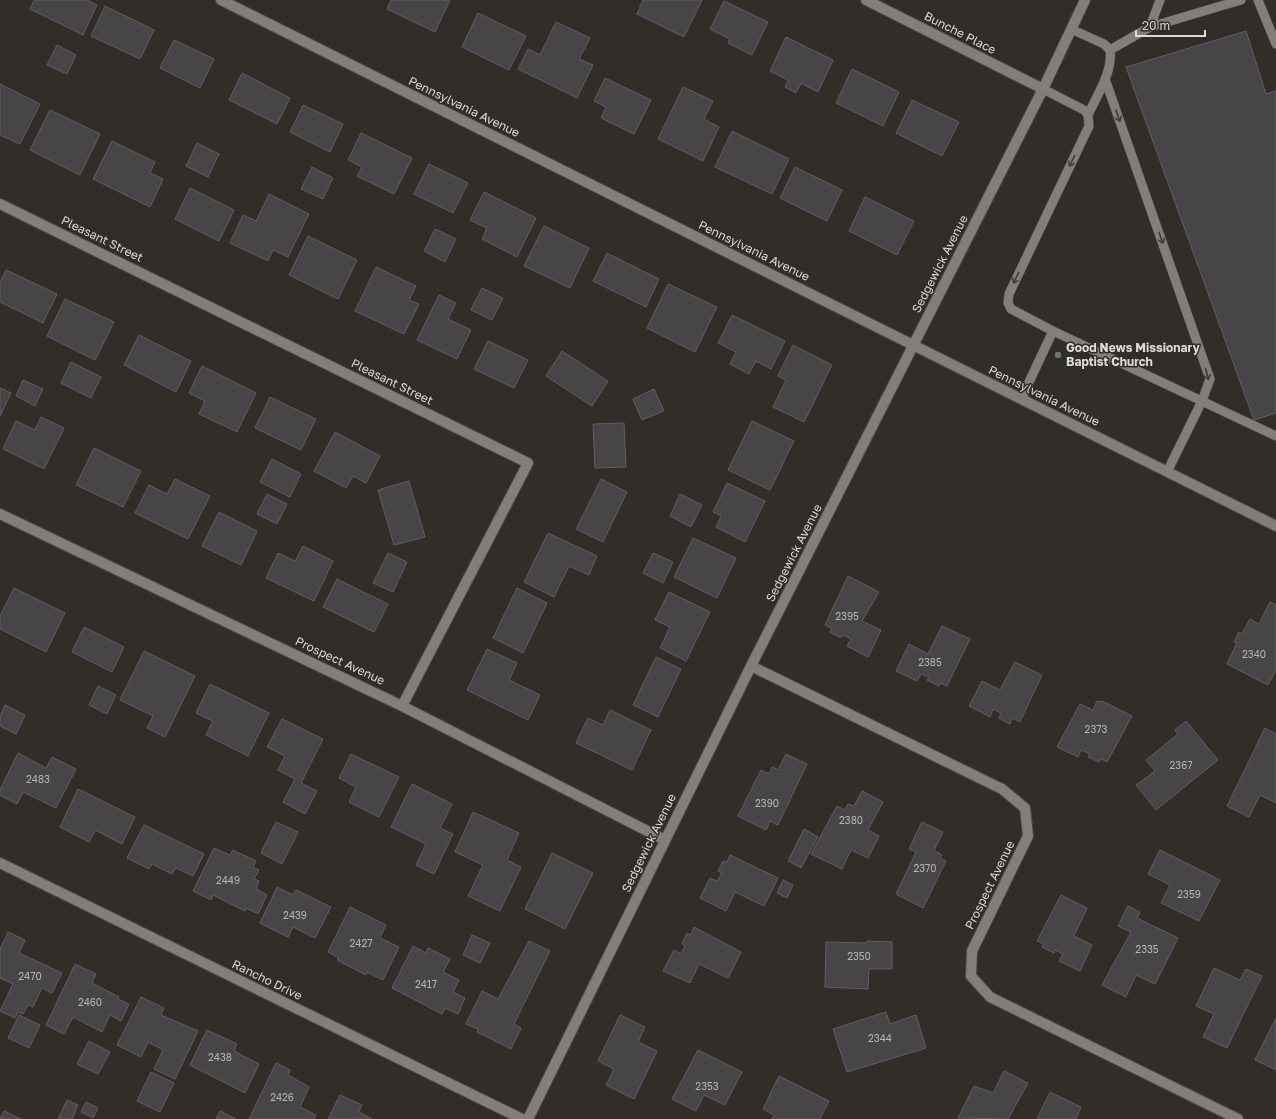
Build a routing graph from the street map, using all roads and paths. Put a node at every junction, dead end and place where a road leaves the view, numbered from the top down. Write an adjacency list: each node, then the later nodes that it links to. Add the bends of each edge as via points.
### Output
1 (221, 0): 16 (street, Pennsylvania Avenue)
2 (866, 0): 12 (street, Bunche Place)
3 (1085, 0): 8 (street, Sedgewick Avenue)
4 (1160, 0): 7 (lane)
5 (1241, 0): 7 (lane)
6 (1258, 0): 9 (lane)
7 (1150, 28): 10 (lane)
8 (1072, 29): 10 (lane, via 1104,44); 12 (street, Sedgewick Avenue)
9 (1276, 44)
10 (1110, 50): 11 (lane, via 1112,60)
11 (1105, 79): 13 (lane); 18 (lane, one-way to 18, via 1210,379)
12 (1043, 89): 13 (lane, via 1084,110); 16 (street, Sedgewick Avenue)
13 (1088, 115): 15 (lane, one-way to 15, via 1089,126 1009,294 1008,303 1011,309)
14 (0, 204): 24 (street, Pleasant Street, via 528,463)
15 (1054, 331): 17 (lane); 18 (lane)
16 (913, 345): 17 (street, Pennsylvania Avenue); 23 (street, Sedgewick Avenue)
17 (1021, 399): 20 (street, Pennsylvania Avenue)
18 (1202, 401): 19 (lane); 20 (lane)
19 (1276, 436)
20 (1167, 472): 22 (street, Pennsylvania Avenue)
21 (0, 514): 24 (street, Prospect Avenue)
22 (1276, 526)
23 (751, 666): 25 (street, Sedgewick Avenue); 29 (street, Prospect Avenue, via 1002,789 1025,808 1028,836 972,951 971,976 990,996)
24 (402, 706): 25 (street, Prospect Avenue)
25 (665, 840): 28 (street, Sedgewick Avenue)
26 (0, 863): 27 (street, Rancho Drive)
27 (522, 1119)
28 (528, 1119)
29 (1238, 1119)

